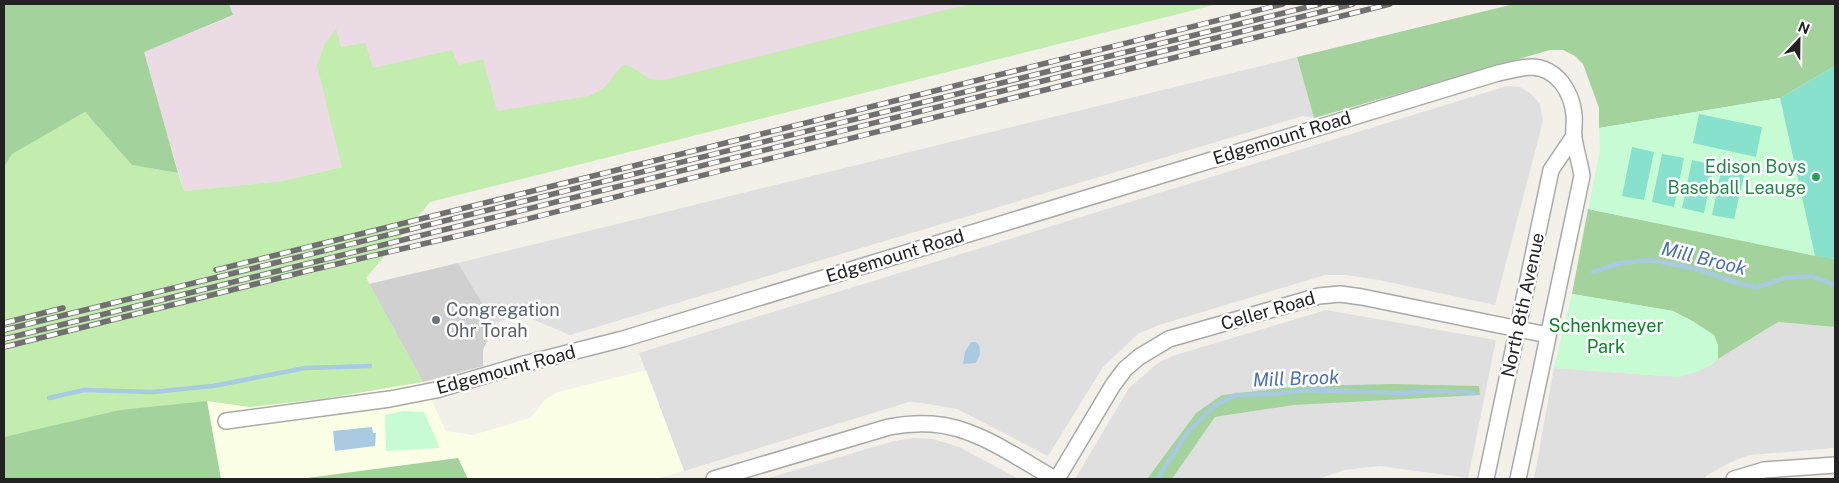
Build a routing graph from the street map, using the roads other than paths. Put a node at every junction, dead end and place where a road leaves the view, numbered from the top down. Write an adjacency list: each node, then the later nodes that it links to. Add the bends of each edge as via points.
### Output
1 (1555, 75): 2 (street, North 8th Avenue, via 1568,93 1574,114); 5 (street, Edgemount Road, via 1533,67 1498,73 623,339 436,390)
2 (1574, 136): 3 (street, North 8th Avenue, via 1551,170); 4 (street, North 8th Avenue, via 1582,176)
3 (1518, 328): 4 (street, Celler Road); 8 (street, Celler Road, via 1340,294 1319,296 1169,339 1139,357 1113,385); 9 (street, North 8th Avenue)
4 (1548, 335): 10 (street, North 8th Avenue)
5 (226, 421)
6 (1835, 465): 11 (street, via 1764,470)
7 (714, 479): 8 (street, via 911,423 952,427 974,434)
8 (1056, 479)
9 (1486, 479)
10 (1518, 479)
11 (1734, 479)

